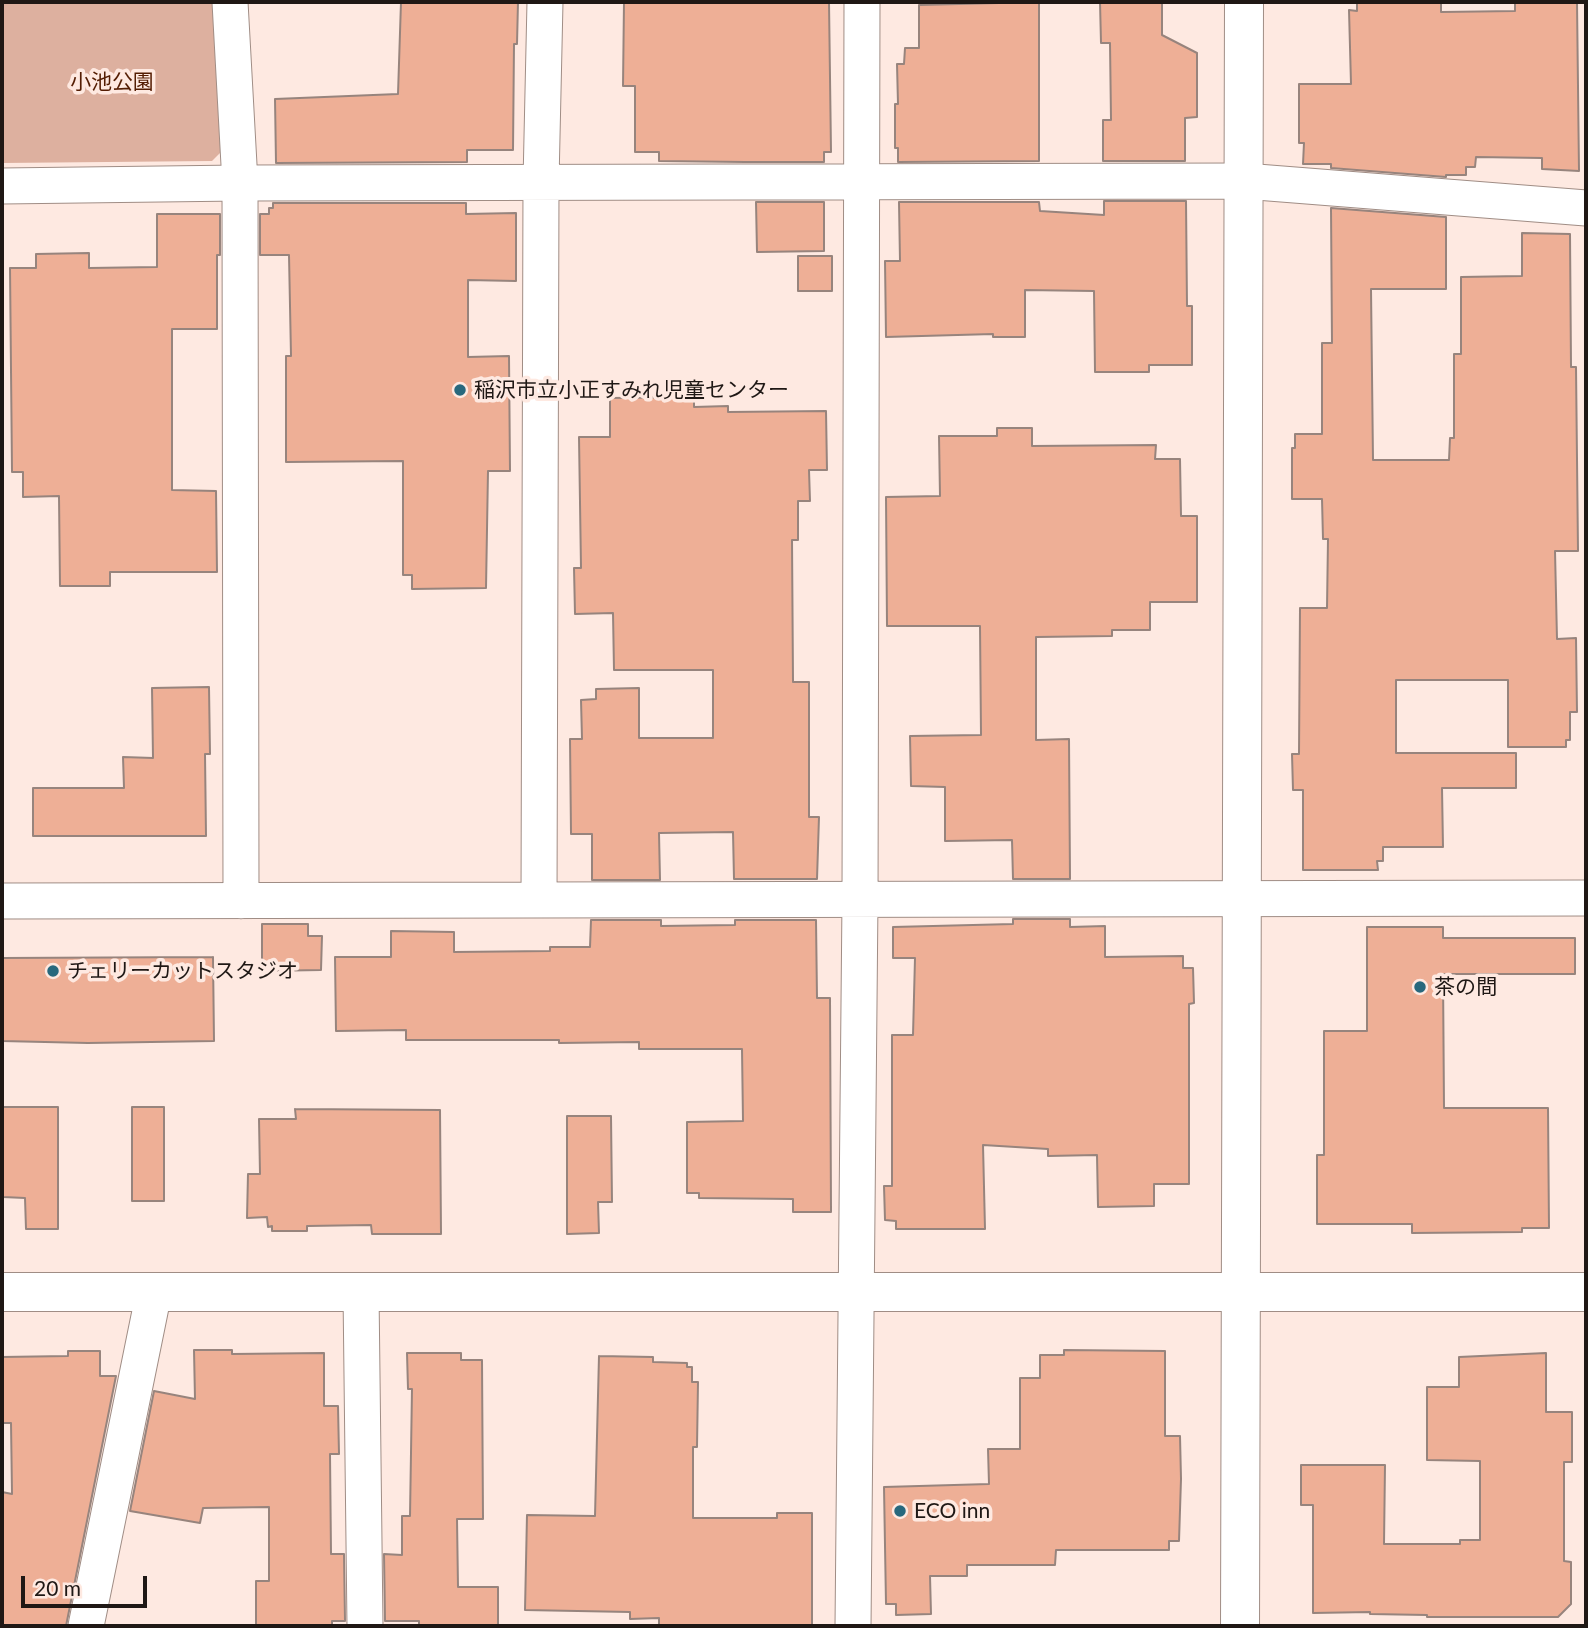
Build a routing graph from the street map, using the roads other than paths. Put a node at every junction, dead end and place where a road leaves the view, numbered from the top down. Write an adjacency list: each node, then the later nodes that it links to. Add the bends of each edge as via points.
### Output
1 (230, 2): 8 (street)
2 (545, 2): 6 (street)
3 (862, 2): 7 (street)
4 (1244, 2): 5 (street)
5 (1244, 181): 7 (street); 10 (street); 12 (street)
6 (541, 182): 7 (street); 8 (street); 13 (street)
7 (862, 182): 14 (street)
8 (240, 183): 9 (street); 16 (street)
9 (2, 186)
10 (1586, 208)
11 (1586, 898): 12 (street)
12 (1242, 899): 14 (street); 21 (street)
13 (539, 900): 14 (street); 16 (street)
14 (860, 900): 20 (street)
15 (2, 901): 16 (street)
16 (241, 901)
17 (2, 1292): 18 (street)
18 (154, 1292): 19 (street); 23 (street)
19 (361, 1292): 20 (street); 24 (street)
20 (858, 1292): 21 (street); 25 (street)
21 (1241, 1292): 22 (street); 26 (street)
22 (1586, 1292)
23 (86, 1626)
24 (365, 1626)
25 (853, 1626)
26 (1240, 1626)

